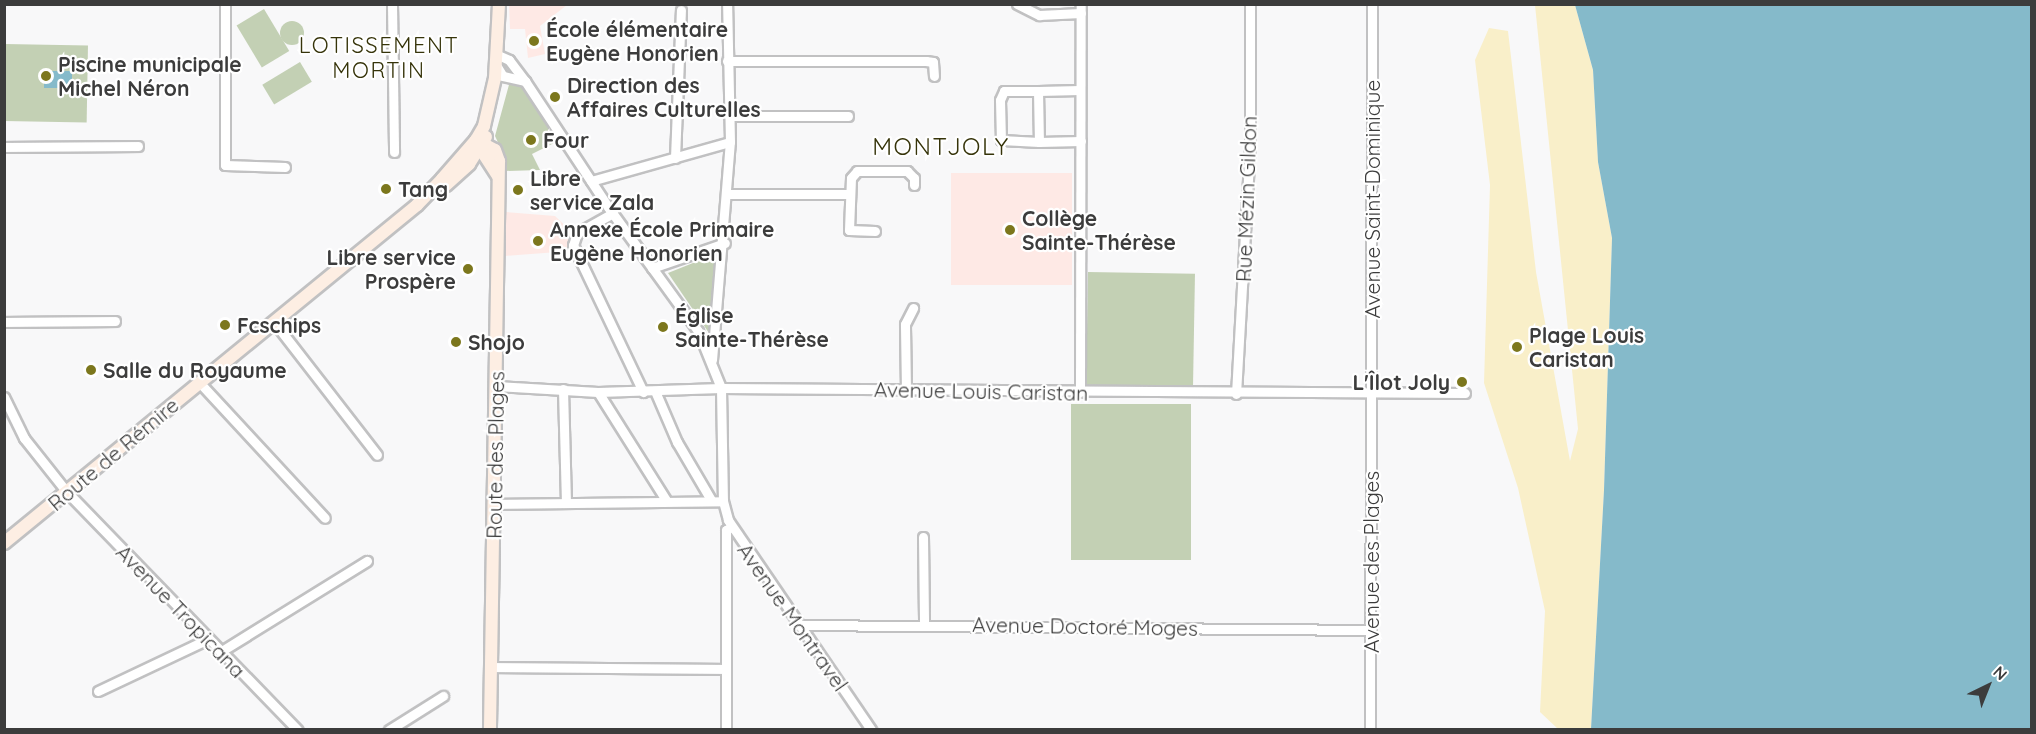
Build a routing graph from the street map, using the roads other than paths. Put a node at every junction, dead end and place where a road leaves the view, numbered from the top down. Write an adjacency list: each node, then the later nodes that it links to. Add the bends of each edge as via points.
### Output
1 (225, 4): 28 (street, via 225,165)
2 (392, 4): 24 (street)
3 (499, 4): 11 (main road, Route de Rémire)
4 (727, 4): 10 (street)
5 (1017, 4): 8 (street, via 1039,15)
6 (1250, 4): 54 (street, Rue Mézin Gildon, via 1250,145)
7 (1372, 4): 55 (street, Avenue Saint-Dominique)
8 (1081, 9): 14 (street)
9 (681, 10): 25 (street)
10 (727, 61): 12 (street, via 926,61 933,63); 16 (street)
11 (499, 65): 13 (street); 13 (street, Avenue Montravel, via 509,60); 19 (main road, Route de Rémire, via 496,114)
12 (934, 76)
13 (525, 81): 30 (street, Avenue Montravel)
14 (1080, 90): 15 (street); 18 (street)
15 (1038, 91): 21 (street); 21 (street, via 1004,91 1000,100 1001,140)
16 (729, 116): 17 (street); 20 (street)
17 (848, 116)
18 (1081, 141): 21 (street); 52 (street)
19 (479, 142): 26 (main road, Route des Plages); 27 (main road, Route de Rémire); 29 (main road, Route des Plages, via 499,156); 34 (main road, Route de Rémire)
20 (730, 142): 25 (street); 32 (street)
21 (1039, 142)
22 (138, 146): 23 (street)
23 (4, 147)
24 (394, 152)
25 (675, 158): 30 (street)
26 (490, 161): 27 (main road, via 479,159); 29 (main road, Route des Plages)
27 (469, 164): 34 (main road, Route de Rémire, via 432,197)
28 (285, 167)
29 (499, 181): 45 (main road, Route des Plages)
30 (591, 181): 35 (street, Avenue Montravel)
31 (914, 185): 33 (street, via 907,171 857,171 851,178)
32 (728, 194): 33 (street); 37 (street)
33 (849, 194): 36 (street, via 849,230)
34 (417, 205): 42 (main road, Route de Rémire)
35 (613, 213): 38 (street, Avenue Montravel); 51 (street, via 577,233 573,245)
36 (875, 231)
37 (725, 243): 38 (street); 43 (street)
38 (652, 268): 43 (street, Avenue Montravel, via 688,315)
39 (913, 308): 48 (street, via 905,324)
40 (115, 321): 41 (street)
41 (4, 322)
42 (274, 322): 44 (main road, Route de Rémire); 57 (street)
43 (712, 362): 46 (street, Avenue Montravel)
44 (199, 382): 58 (main road, Route de Rémire); 64 (street)
45 (496, 386): 47 (street, Avenue Louis Caristan); 63 (main road, Route des Plages)
46 (721, 388): 48 (street, Avenue Louis Caristan); 49 (street, Avenue Louis Caristan); 62 (street, Avenue Montravel)
47 (563, 389): 50 (street, Avenue Louis Caristan); 59 (street)
48 (906, 390): 52 (street, Avenue Louis Caristan)
49 (655, 391): 51 (street, Avenue Louis Caristan); 61 (street, via 677,442)
50 (598, 392): 51 (street, Avenue Louis Caristan); 60 (street)
51 (643, 392)
52 (1080, 392): 54 (street, Avenue Louis Caristan)
53 (1465, 393): 55 (street, Avenue Louis Caristan)
54 (1236, 394): 55 (street, Avenue Louis Caristan)
55 (1372, 394): 71 (street, Avenue des Plages)
56 (4, 397): 58 (street, Avenue Tropicana, via 24,438)
57 (376, 455)
58 (66, 492): 67 (main road, Route de Rémire); 72 (street, Avenue Tropicana)
59 (566, 500): 60 (street); 63 (street)
60 (666, 500): 61 (street)
61 (711, 500): 62 (street)
62 (723, 501): 65 (street, Avenue Montravel)
63 (493, 504): 74 (main road, Route des Plages)
64 (325, 518)
65 (731, 527): 70 (street, Avenue Montravel); 75 (street, via 726,530)
66 (923, 537): 69 (street)
67 (4, 543)
68 (367, 561): 73 (street)
69 (924, 623): 70 (street, Avenue Doctoré Moges); 71 (street, Avenue Doctoré Moges)
70 (800, 625): 82 (street, Avenue Montravel)
71 (1371, 630): 83 (street, Avenue des Plages)
72 (208, 639): 73 (street, Avenue Tropicana); 76 (street)
73 (220, 652): 78 (street, Avenue Tropicana)
74 (491, 667): 75 (street); 80 (main road, Route des Plages)
75 (726, 669): 81 (street)
76 (98, 691)
77 (443, 696): 79 (street)
78 (298, 729)
79 (389, 729)
80 (490, 729)
81 (726, 729)
82 (871, 729)
83 (1370, 729)

